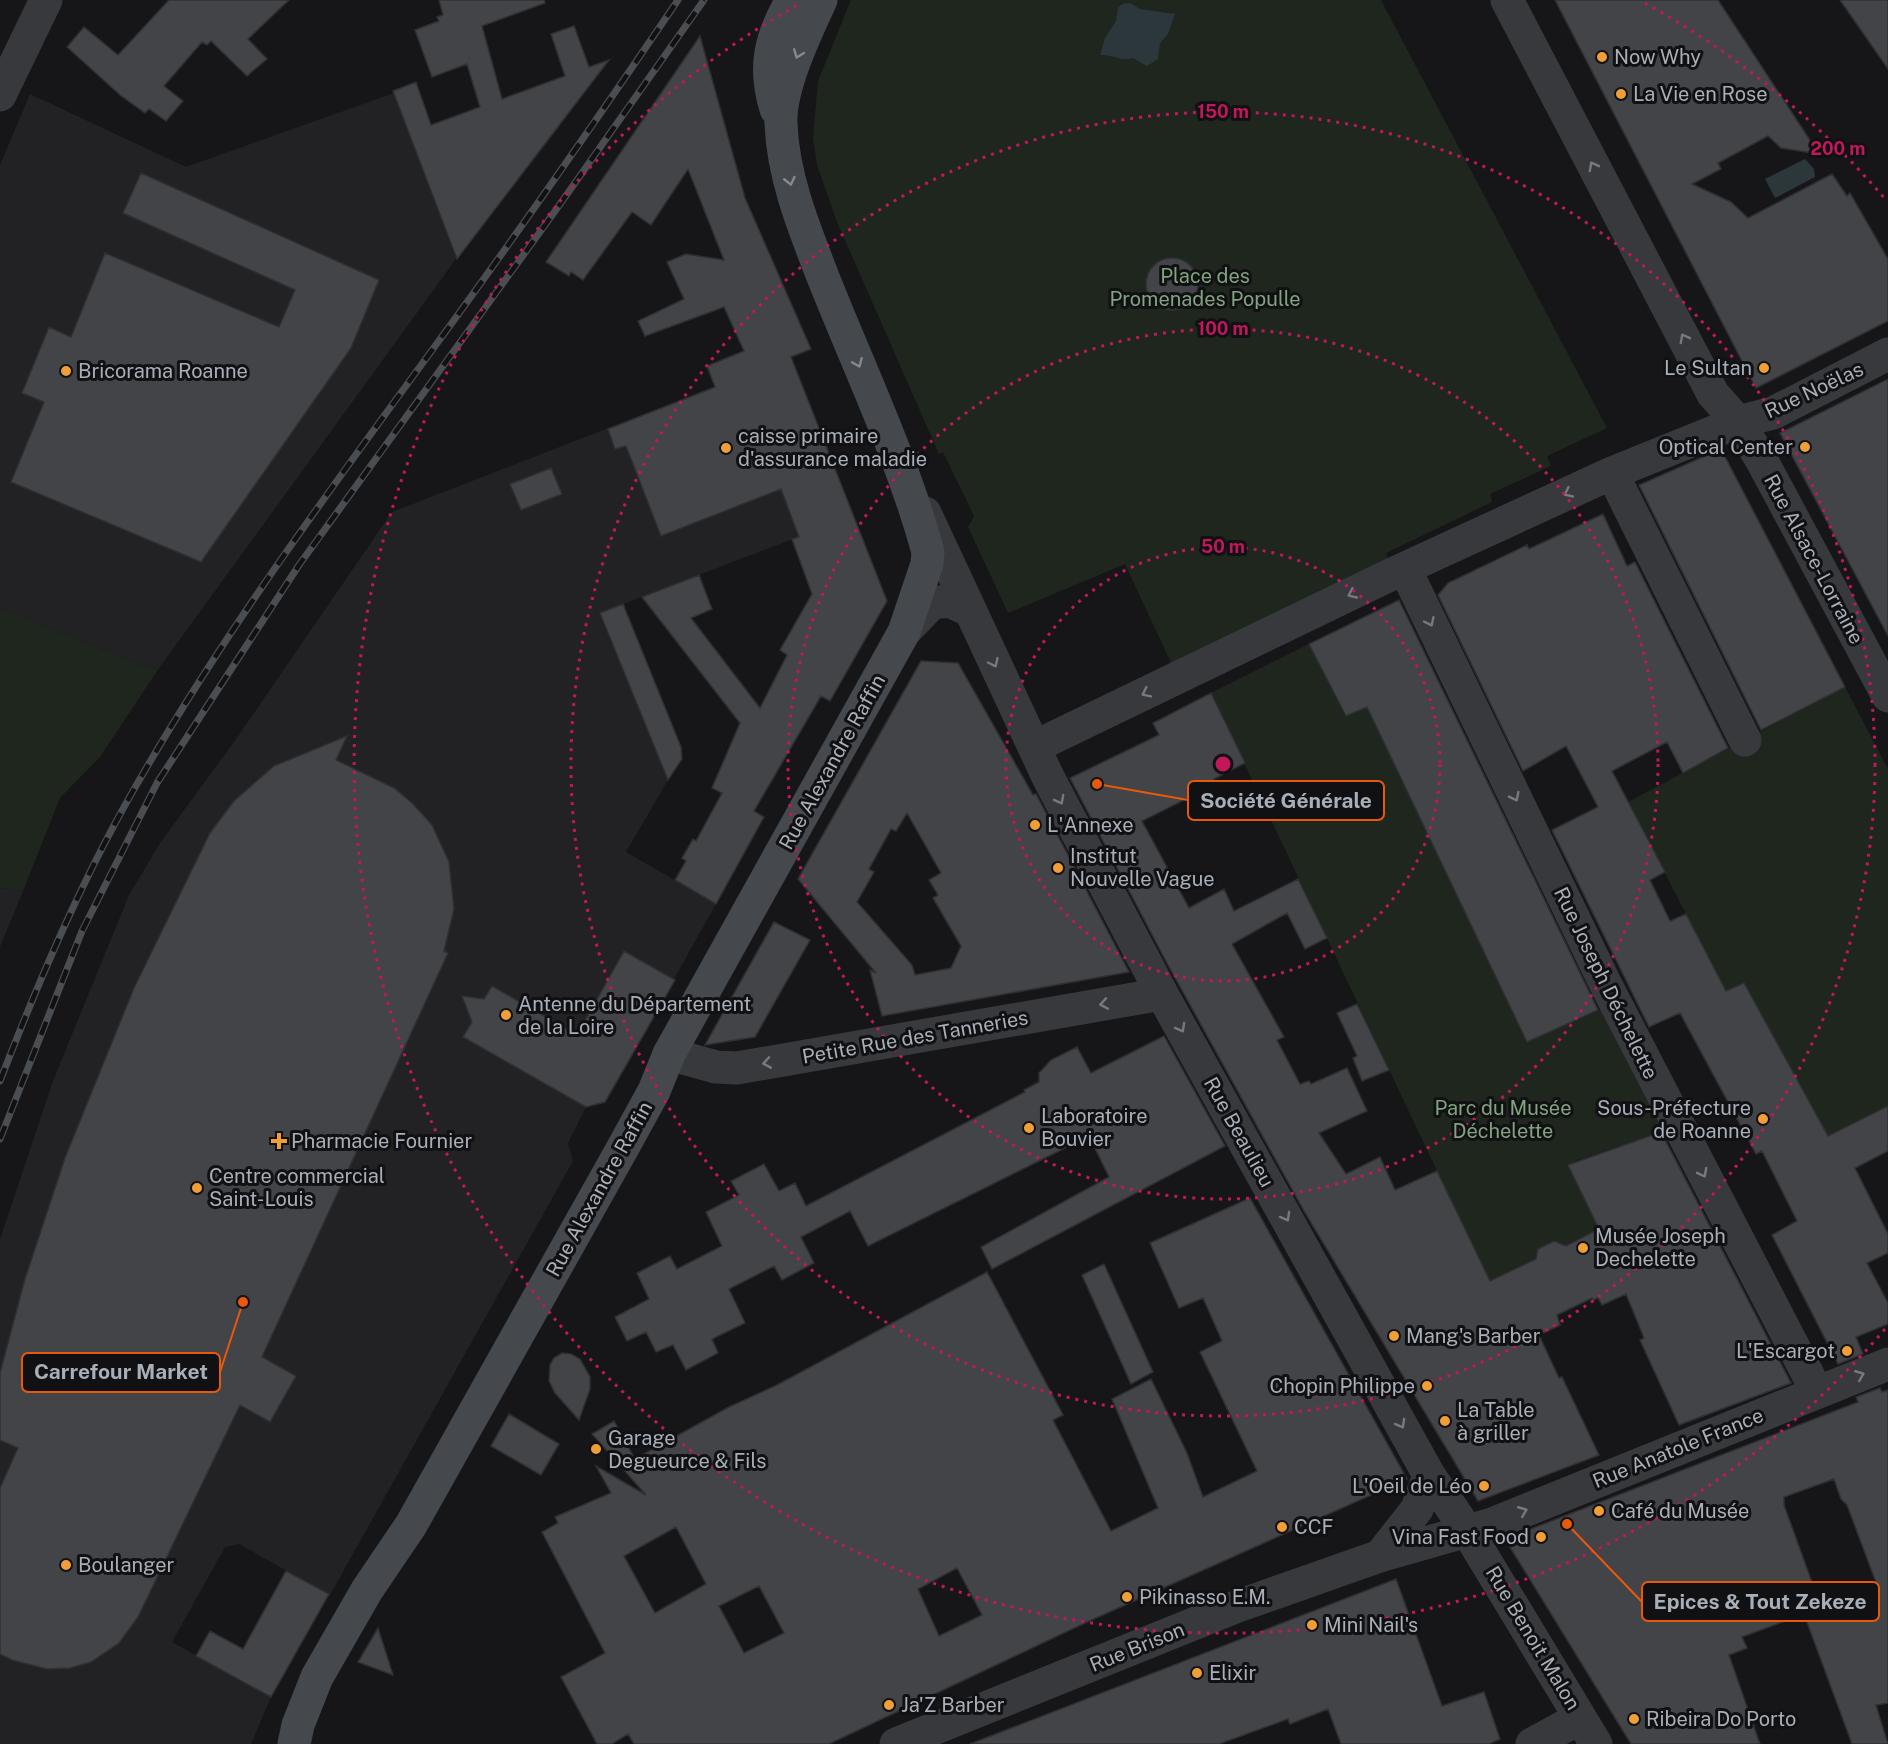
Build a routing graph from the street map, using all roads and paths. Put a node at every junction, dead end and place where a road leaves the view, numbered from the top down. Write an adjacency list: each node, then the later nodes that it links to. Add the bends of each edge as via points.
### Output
1 (46, 0): 5 (street)
2 (792, 0): 6 (main road, via 777,26 770,56 769,87)
3 (821, 0): 6 (main road, one-way to 6, via 789,79)
4 (1507, 0): 8 (street, one-way to 4, via 1713,394)
5 (0, 95)
6 (780, 123): 9 (main road, one-way to 9, via 790,183 809,240)
7 (1888, 354): 8 (street, Rue Noëlas, via 1773,413)
8 (1738, 422): 10 (street); 14 (street, Rue Alsace-Lorraine)
9 (899, 460): 12 (street, Rue Beaulieu); 13 (main road, Rue Alexandre Raffin, via 928,552)
10 (1612, 473): 11 (street, one-way to 11); 16 (street)
11 (1405, 569): 15 (street, one-way to 15); 20 (street, Rue Joseph Déchelette, one-way to 20, via 1605,983)
12 (969, 610): 13 (street, via 949,601 932,603); 15 (street, Rue Beaulieu, one-way to 15)
13 (904, 632): 18 (main road, Rue Alexandre Raffin)
14 (1888, 696)
15 (1029, 736): 17 (street, Rue Beaulieu, one-way to 17)
16 (1744, 740)
17 (1162, 994): 18 (street, Petite Rue des Tanneries, one-way to 18, via 737,1068 716,1067); 21 (street, Rue Beaulieu, one-way to 21)
18 (669, 1054): 25 (main road, Rue Alexandre Raffin, via 635,1124 422,1505 317,1677)
19 (1888, 1364): 20 (street, Rue Anatole France, one-way to 19)
20 (1817, 1392): 22 (street, Rue Anatole France, one-way to 20)
21 (1429, 1475): 22 (street, Rue Beaulieu); 23 (street, via 1417,1509)
22 (1468, 1532): 23 (street, Rue Brison); 24 (street, Rue Benoit Malon)
23 (1380, 1556): 26 (street, Rue Brison, via 1238,1606)
24 (1588, 1731): 27 (street)
25 (294, 1744)
26 (896, 1744)
27 (1532, 1744)

